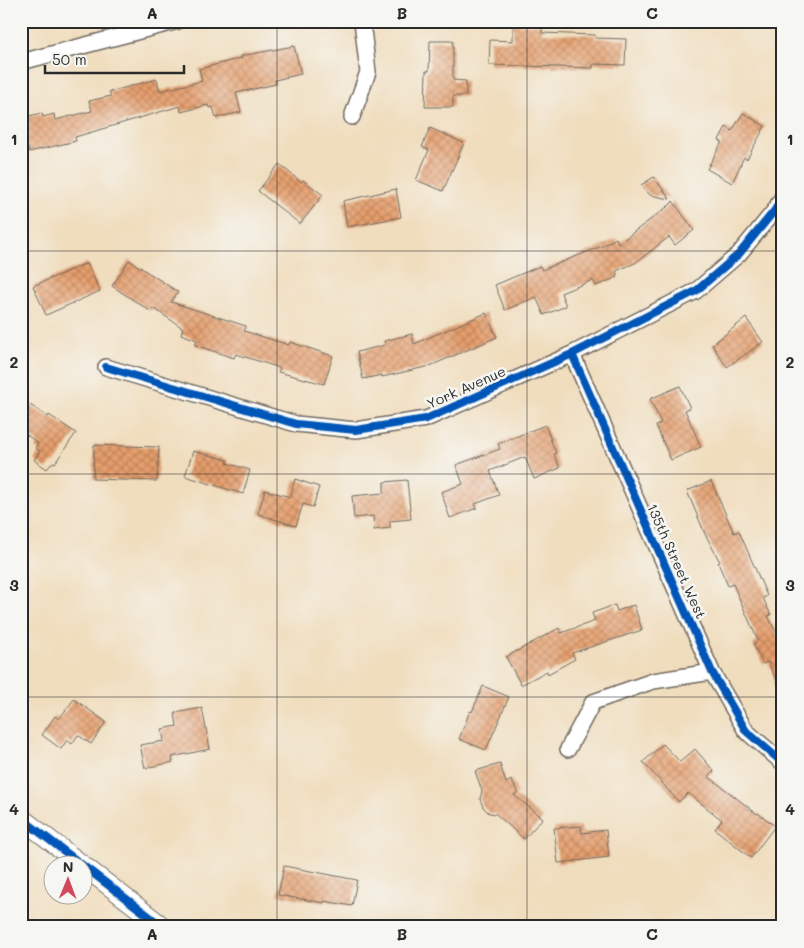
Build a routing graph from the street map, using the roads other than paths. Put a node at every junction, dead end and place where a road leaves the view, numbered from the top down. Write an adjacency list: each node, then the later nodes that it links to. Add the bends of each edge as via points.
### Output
1 (178, 21): 3 (street)
2 (362, 21): 4 (street, via 368,72)
3 (21, 62)
4 (352, 117)
5 (783, 196): 6 (street, York Avenue, via 739,254 696,292)
6 (572, 354): 7 (street, York Avenue, via 426,418 356,430 296,424); 8 (street, 135th Street West)
7 (106, 367)
8 (712, 672): 9 (street, via 653,681 593,702); 10 (street, 135th Street West, via 746,731)
9 (568, 749)
10 (783, 763)
11 (21, 818): 12 (street)
12 (163, 926)

